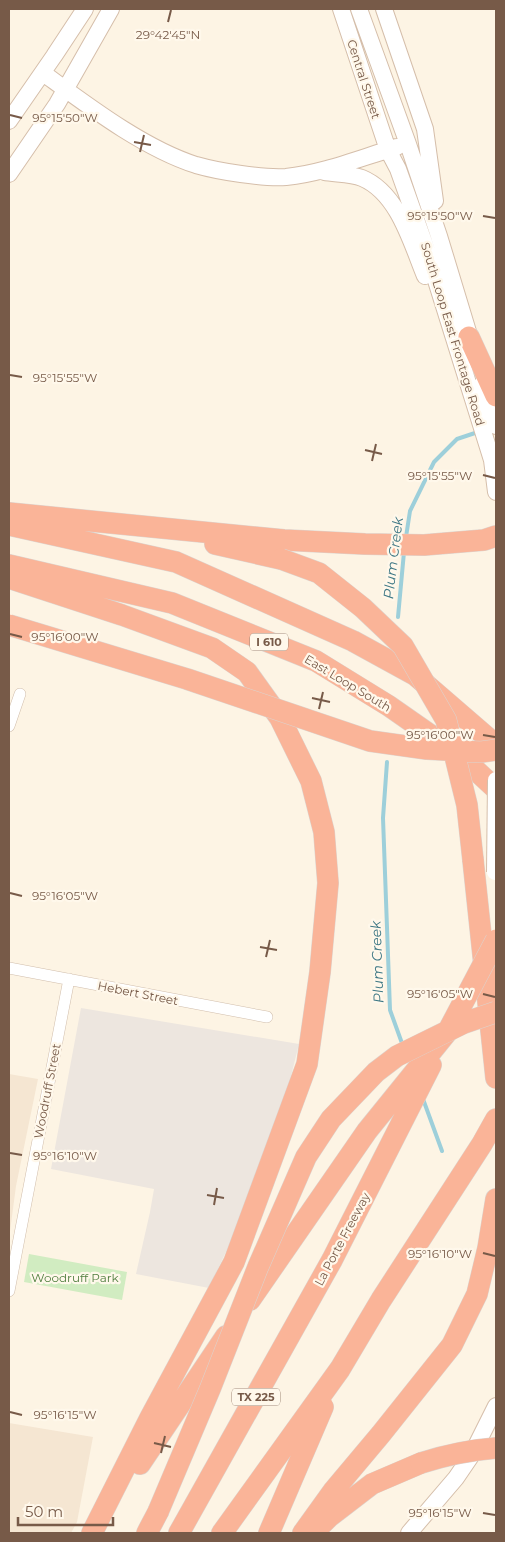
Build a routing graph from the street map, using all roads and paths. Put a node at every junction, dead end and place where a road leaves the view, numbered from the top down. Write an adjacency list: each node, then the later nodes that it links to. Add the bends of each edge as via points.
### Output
1 (85, 9): 6 (main road)
2 (111, 9): 7 (main road)
3 (341, 9): 10 (main road, Central Street)
4 (359, 9): 9 (main road, Central Street)
5 (384, 9): 13 (main road, via 425,129)
6 (43, 73): 7 (main road); 8 (main road)
7 (66, 89): 11 (main road, via 136,137 195,164 256,176 285,177); 12 (main road)
8 (9, 121)
9 (408, 144): 10 (main road); 13 (main road, South Loop East Frontage Road)
10 (388, 150): 11 (main road); 14 (main road, South Loop East Frontage Road, via 405,187)
11 (319, 172): 14 (main road, via 362,178 381,191 400,213 432,294)
12 (9, 174)
13 (439, 236): 15 (main road, South Loop East Frontage Road)
14 (451, 326): 16 (main road, South Loop East Frontage Road)
15 (469, 337): 16 (highway)
16 (485, 395): 17 (main road, South Loop East Frontage Road); 18 (main road, South Loop East Frontage Road)
17 (496, 426)
18 (496, 488)
19 (9, 512): 22 (highway, via 116,523)
20 (9, 525): 28 (highway, via 176,562 354,641 414,675)
21 (496, 536): 22 (highway, via 484,540 424,544)
22 (282, 549): 39 (highway, bridge, via 319,573 404,646 446,720 467,805)
23 (9, 565): 31 (highway, East Loop South / I 610, via 172,603 316,661 432,736)
24 (9, 578): 47 (highway, via 212,648 247,672 280,718 311,781 324,832 328,883 307,1064 234,1262 150,1418)
25 (9, 625): 29 (highway, bridge, via 187,679 370,741 427,749)
26 (20, 694): 27 (street)
27 (9, 726)
28 (496, 745)
29 (496, 750)
30 (496, 780): 32 (main road, bridge)
31 (496, 789)
32 (496, 878)
33 (496, 940): 38 (highway, La Porte Freeway / TX 225, bridge)
34 (9, 968): 35 (street, Hebert Street)
35 (69, 979): 37 (street, Hebert Street); 42 (street, Woodruff Street)
36 (496, 1012): 48 (highway, bridge, via 464,1023 397,1056 376,1072 331,1119 306,1157)
37 (267, 1017)
38 (448, 1031): 47 (highway, via 367,1131); 49 (highway, La Porte Freeway / TX 225, via 332,1260)
39 (496, 1069)
40 (496, 1119): 44 (highway)
41 (496, 1199): 52 (highway, via 477,1294 452,1345)
42 (14, 1234): 43 (street, Woodruff Street)
43 (9, 1291)
44 (340, 1369): 50 (highway); 51 (highway)
45 (496, 1406): 54 (main road, via 456,1478)
46 (496, 1448): 53 (highway, bridge, via 442,1456 372,1484)
47 (93, 1533)
48 (148, 1533)
49 (179, 1533)
50 (222, 1533)
51 (269, 1533)
52 (303, 1533)
53 (312, 1533)
54 (409, 1533)

